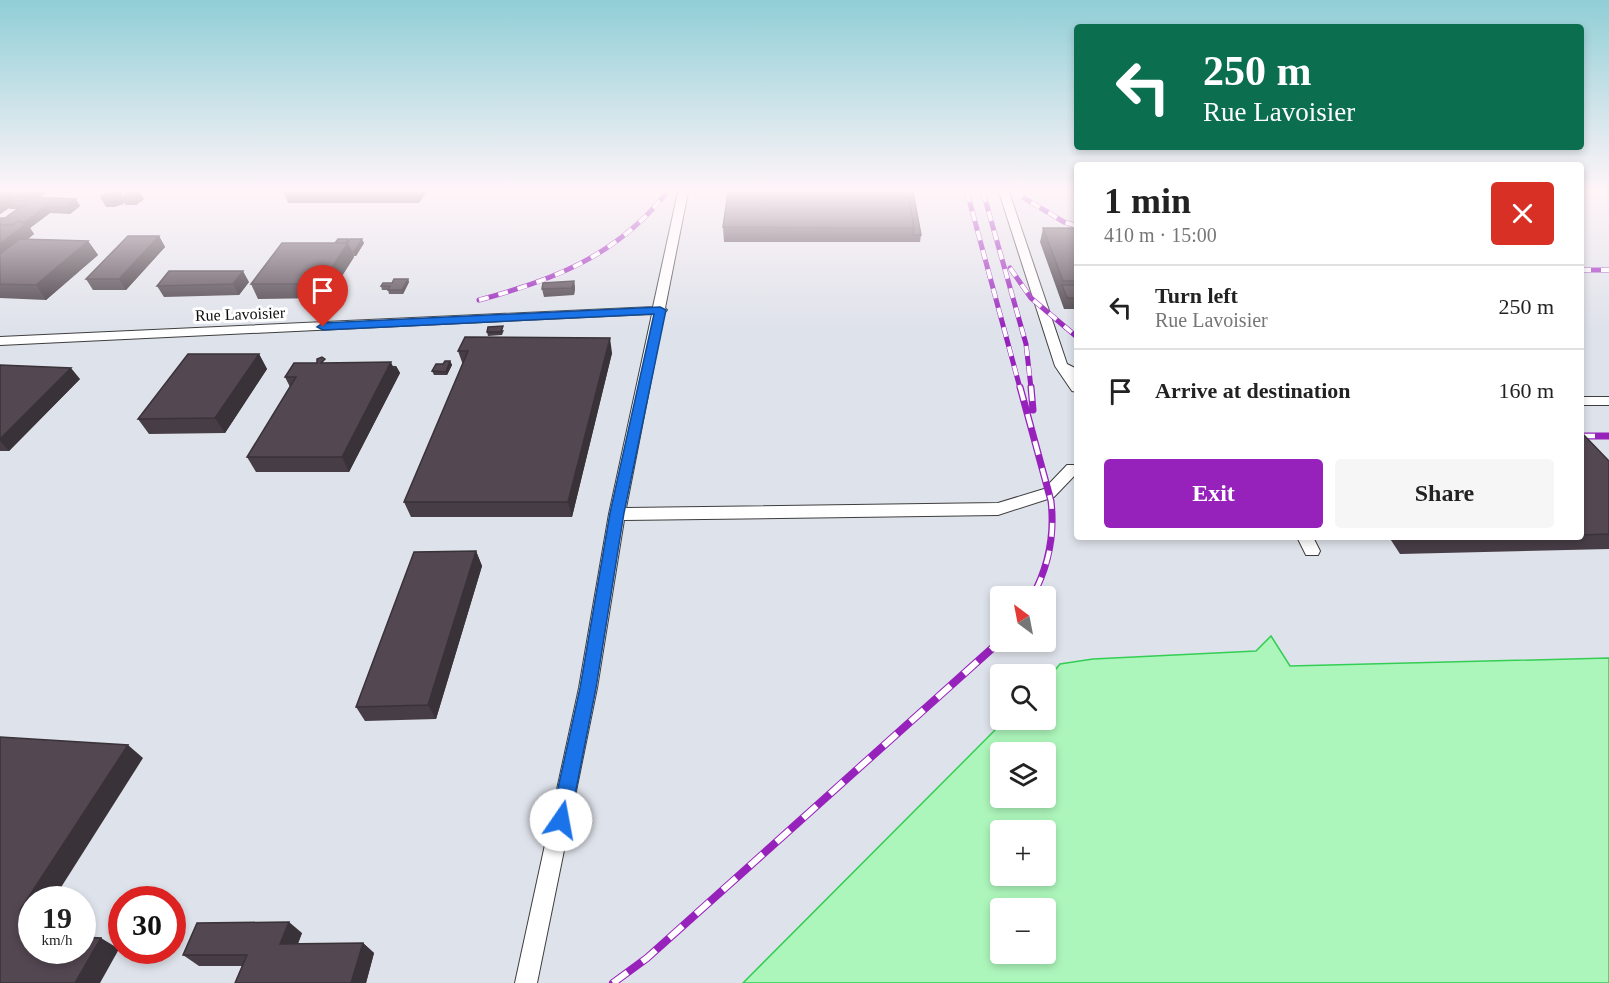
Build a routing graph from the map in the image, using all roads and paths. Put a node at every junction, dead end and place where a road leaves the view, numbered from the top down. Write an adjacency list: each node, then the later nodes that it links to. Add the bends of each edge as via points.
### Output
1 (674, 238): 3 (street)
2 (1019, 238): 5 (street)
3 (660, 310): 4 (street, Rue Lavoisier); 11 (street)
4 (0, 341)
5 (1061, 366): 6 (street); 7 (street)
6 (1074, 372)
7 (1074, 384)
8 (1584, 401): 9 (street)
9 (1609, 401)
10 (1074, 466): 11 (street, via 1049,493 998,509)
11 (617, 513): 12 (street, via 588,688)
12 (526, 983)

